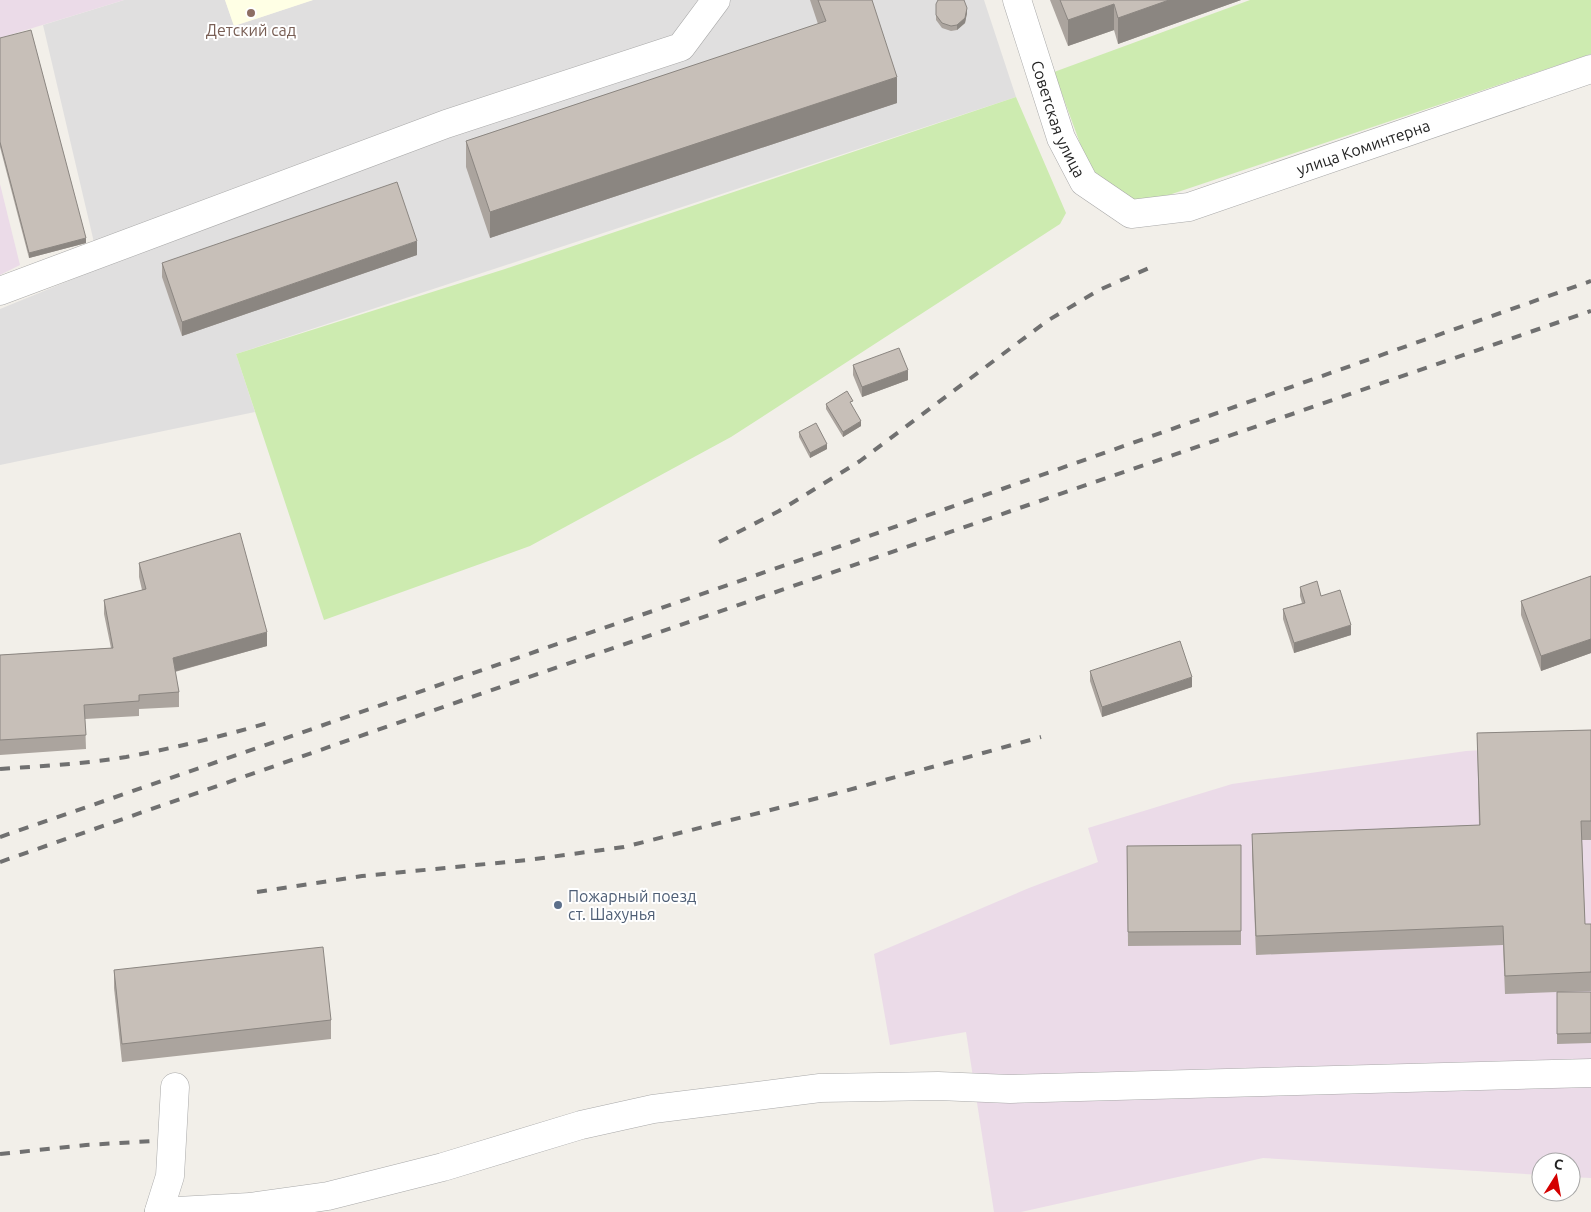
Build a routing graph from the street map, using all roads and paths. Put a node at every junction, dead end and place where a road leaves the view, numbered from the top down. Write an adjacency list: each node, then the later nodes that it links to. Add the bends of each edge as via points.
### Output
1 (716, 0): 5 (street, via 681,47 446,124)
2 (1017, 0): 4 (street, Советская улица, via 1061,138 1084,182)
3 (1591, 69): 4 (street, улица Коминтерна, via 1190,207)
4 (1131, 214)
5 (0, 291)
6 (1591, 1073): 8 (street, via 1010,1088 820,1088 644,1111 581,1125 443,1167 328,1196 250,1207)
7 (175, 1087): 8 (street, via 170,1176)
8 (159, 1212)

